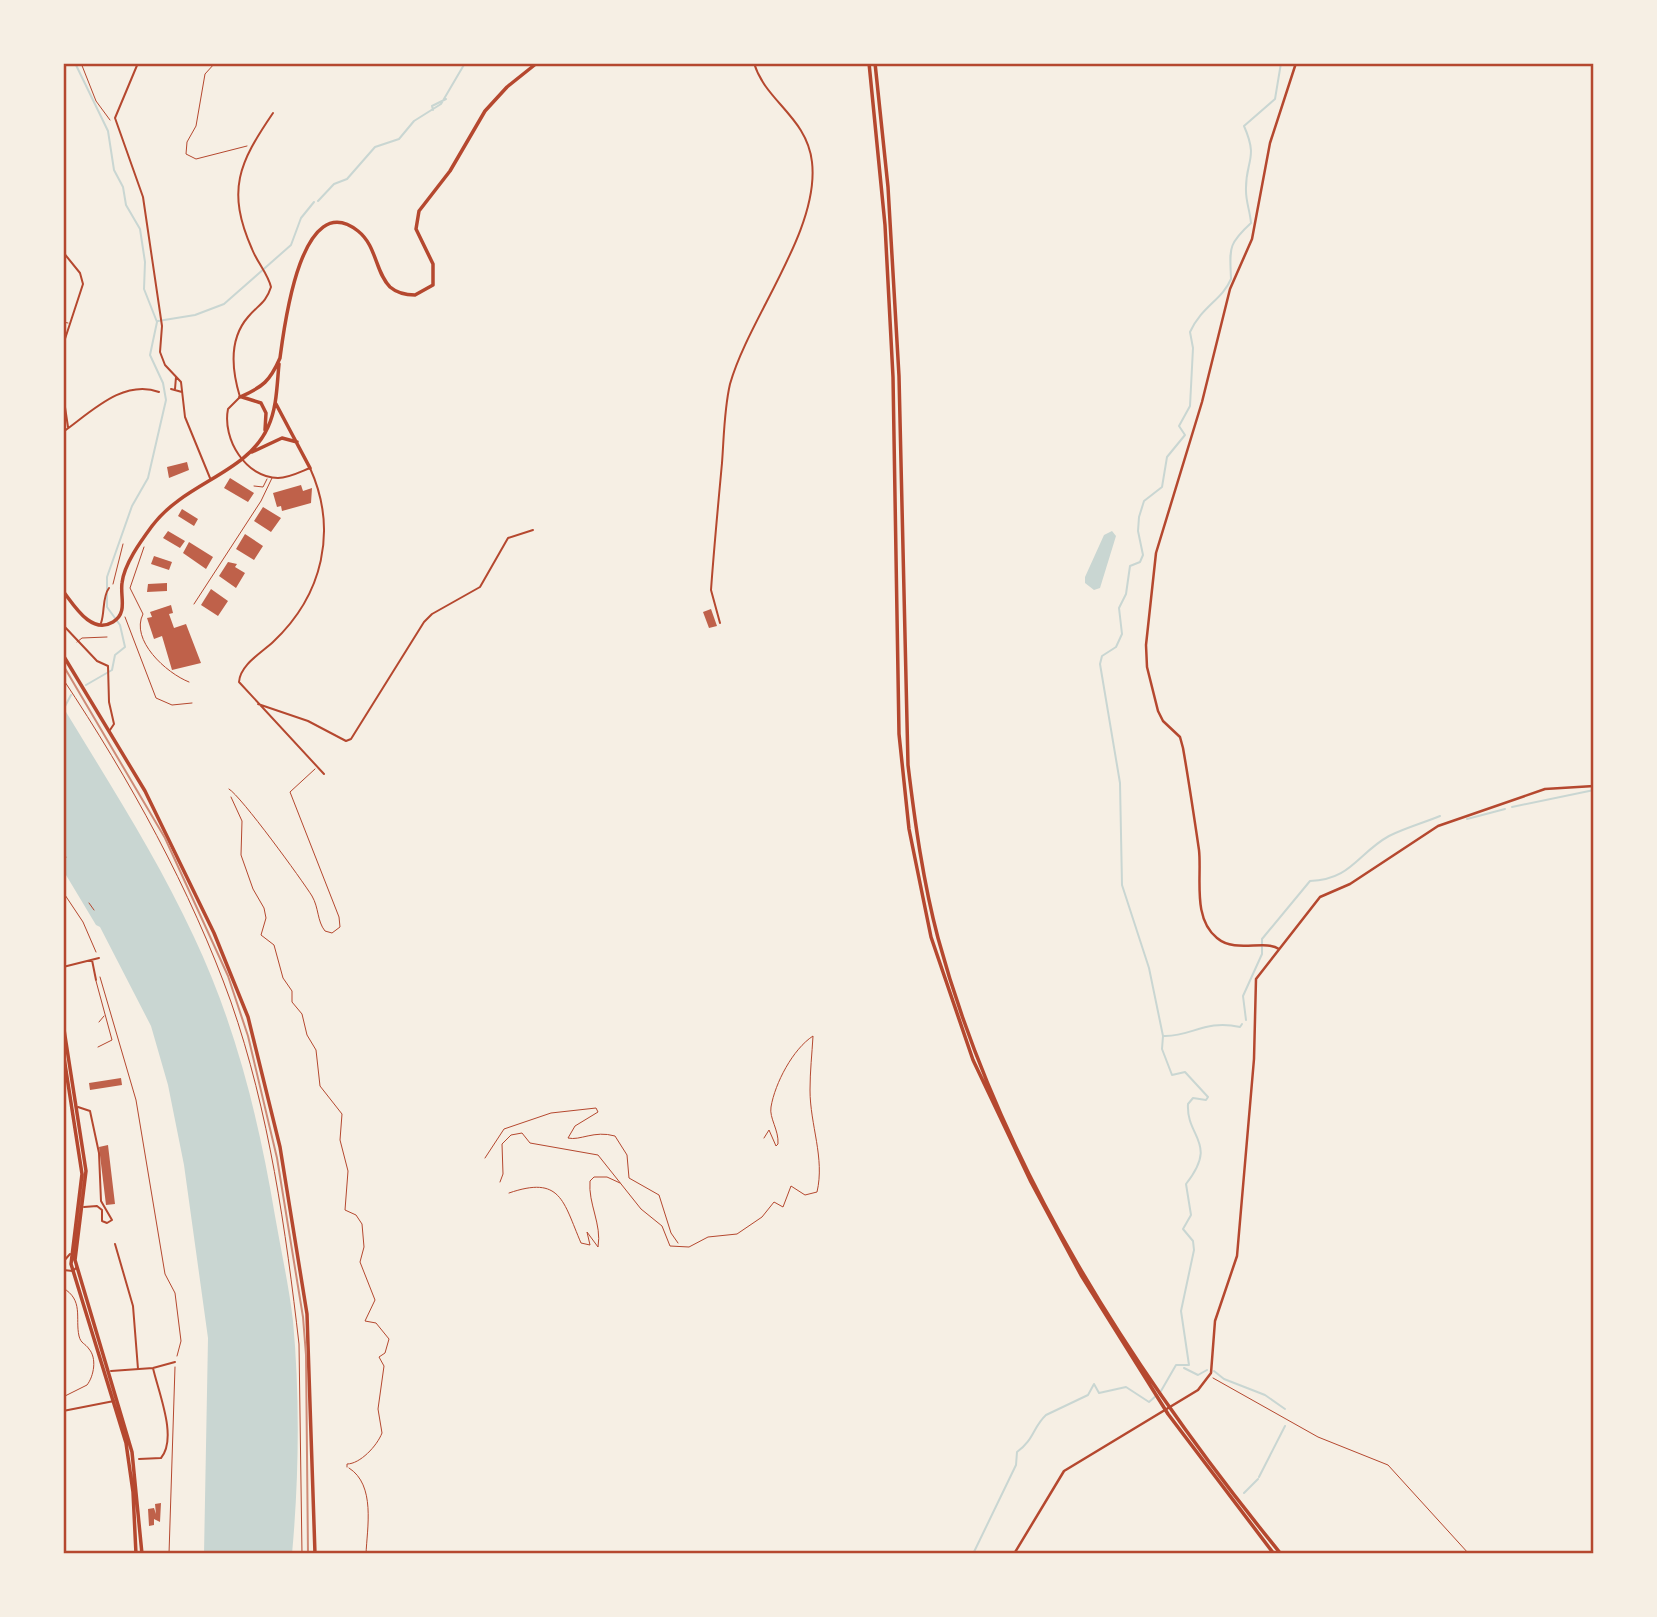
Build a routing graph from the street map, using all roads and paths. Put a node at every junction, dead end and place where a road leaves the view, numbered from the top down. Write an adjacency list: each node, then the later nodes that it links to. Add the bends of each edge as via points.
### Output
1 (81, 63): 10 (path, via 96,101)
2 (138, 63): 10 (street, via 116,113)
3 (215, 63): 11 (path, via 205,74 186,154 196,159)
4 (537, 63): 16 (main road, via 485,111 419,211 416,229 433,264 433,285 415,295 398,292 388,285 362,234 346,225 326,226 311,239 301,259)
5 (754, 63): 42 (street, via 803,131 811,152 813,180 807,211 729,387 711,590)
6 (869, 63): 81 (main road, via 893,377 895,635 899,734 911,838 931,937 953,1006 1000,1119)
7 (875, 63): 81 (main road, via 894,279 908,752 916,829 937,935 967,1029 1014,1141)
8 (1296, 63): 63 (street, via 1270,143 1252,239 1230,289 1202,402 1156,553 1146,645 1158,712 1180,737 1183,748 1206,924 1222,942)
9 (273, 113): 11 (street)
10 (118, 128): 17 (street, via 142,192 163,326 160,352)
11 (250, 146): 23 (street, via 236,202 260,267 271,283 268,299 242,325 233,355)
12 (63, 252): 14 (street, via 83,284)
13 (63, 321): 14 (lane)
14 (70, 324): 15 (street)
15 (63, 345)
16 (280, 358): 23 (main road, via 264,386); 24 (main road)
17 (177, 376): 18 (street); 21 (street)
18 (175, 388): 19 (street); 21 (street)
19 (171, 389)
20 (159, 392): 25 (street, via 146,388 123,391)
21 (182, 392): 33 (street, via 185,417)
22 (63, 394): 25 (street)
23 (240, 397): 27 (main road, via 261,403 266,413); 31 (street, via 227,415 228,429 245,463)
24 (275, 402): 27 (main road); 28 (main road)
25 (68, 428): 26 (street)
26 (63, 432)
27 (265, 433): 29 (main road)
28 (301, 447): 29 (main road, via 282,438); 30 (main road)
29 (250, 453): 33 (main road)
30 (310, 468): 32 (street); 51 (street, via 325,518 323,554 304,605 242,672 240,685)
31 (267, 477): 32 (street); 34 (lane, via 263,487)
32 (272, 478): 40 (lane)
33 (211, 479): 37 (main road, via 172,503)
34 (254, 486)
35 (533, 530): 51 (street, via 508,538 480,587 424,622 351,739 346,741 287,712)
36 (123, 544): 38 (path)
37 (139, 546): 41 (main road, via 122,579); 49 (path, via 146,547 130,588 143,614 139,622 143,640 170,674)
38 (108, 589): 44 (street)
39 (63, 592): 44 (main road, via 88,620)
40 (194, 604)
41 (123, 615): 44 (main road); 50 (path, via 156,698 172,705)
42 (720, 623)
43 (63, 625): 46 (street)
44 (101, 625)
45 (107, 637): 46 (lane)
46 (77, 642): 52 (street, via 110,668 114,724)
47 (63, 655): 52 (main road)
48 (63, 679): 104 (path, via 153,830 232,1005 267,1140 296,1318)
49 (188, 682)
50 (192, 703)
51 (257, 704): 53 (street)
52 (110, 730): 105 (main road, via 214,933 256,1049 280,1147 307,1314)
53 (317, 767): 54 (street); 56 (lane, via 290,792 339,917 340,927 332,933 320,924 307,889)
54 (324, 774)
55 (1594, 786): 63 (street, via 1545,789 1438,825 1350,884 1320,897)
56 (229, 789)
57 (230, 799): 106 (path, via 242,821 245,868 264,908 261,935 274,945 292,1002 302,1014 316,1050 320,1086 342,1114 340,1140 348,1171 345,1210 362,1224 360,1262 374,1300 365,1321 376,1323 388,1339 385,1353 379,1357 384,1366 378,1409 382,1433 356,1463 346,1465 368,1498)
58 (63, 853): 59 (path)
59 (66, 857)
60 (63, 892): 64 (path)
61 (89, 903): 62 (path)
62 (94, 910)
63 (1279, 949): 95 (street, via 1256,979 1238,1246 1214,1321)
64 (99, 958): 65 (street)
65 (92, 960): 66 (street); 68 (street)
66 (63, 967)
67 (98, 972): 91 (path, via 136,1100 165,1274 175,1293 181,1341)
68 (96, 980): 69 (lane)
69 (106, 1014): 70 (lane); 72 (lane, via 111,1043)
70 (99, 1022)
71 (63, 1023): 74 (main road)
72 (98, 1047)
73 (63, 1051): 84 (main road, via 82,1174)
74 (76, 1105): 80 (main road, via 86,1162); 80 (street, via 90,1111 99,1153 101,1200 112,1220 102,1221 102,1210 94,1205)
75 (764, 1138): 83 (path, via 769,1130 778,1144 771,1106 787,1067 813,1036 810,1089 821,1167 817,1192 805,1195 791,1186 783,1206 768,1205 762,1217 737,1234 708,1237 690,1247)
76 (485, 1158): 83 (path, via 504,1129 551,1113 596,1108 598,1112 575,1126 569,1138 615,1136 627,1155 629,1178 659,1195 671,1233)
77 (500, 1182): 78 (path, via 502,1144 511,1135 522,1133 530,1143 594,1152)
78 (622, 1184): 79 (path, via 607,1177 590,1181 601,1233 598,1247 587,1232 590,1245 581,1243 566,1208 547,1187 537,1185); 83 (path, via 662,1226 670,1246)
79 (509, 1193)
80 (84, 1207): 87 (main road, via 75,1248)
81 (1062, 1237): 100 (main road, via 1147,1382)
82 (115, 1244): 93 (street, via 133,1306)
83 (680, 1244)
84 (70, 1254): 85 (street); 86 (main road)
85 (63, 1264): 86 (street)
86 (71, 1264): 87 (street); 89 (main road)
87 (77, 1267): 89 (street); 94 (main road)
88 (63, 1270): 89 (street)
89 (72, 1271): 97 (main road)
90 (63, 1288): 96 (path, via 77,1304 78,1332 93,1363 87,1385)
91 (175, 1362): 92 (street); 103 (path)
92 (153, 1368): 93 (street); 99 (street, via 166,1423 166,1449 161,1458)
93 (138, 1369): 94 (street)
94 (109, 1371): 102 (main road, via 134,1462)
95 (1209, 1377): 107 (street, via 1198,1390 1064,1471); 110 (path, via 1318,1437 1388,1465)
96 (63, 1397)
97 (115, 1401): 98 (street); 101 (main road, via 131,1478)
98 (63, 1411)
99 (139, 1459)
100 (1220, 1481): 108 (main road); 109 (main road)
101 (136, 1554)
102 (142, 1554)
103 (170, 1554)
104 (302, 1554)
105 (315, 1554)
106 (366, 1554)
107 (1014, 1554)
108 (1274, 1554)
109 (1281, 1554)
110 (1469, 1554)

